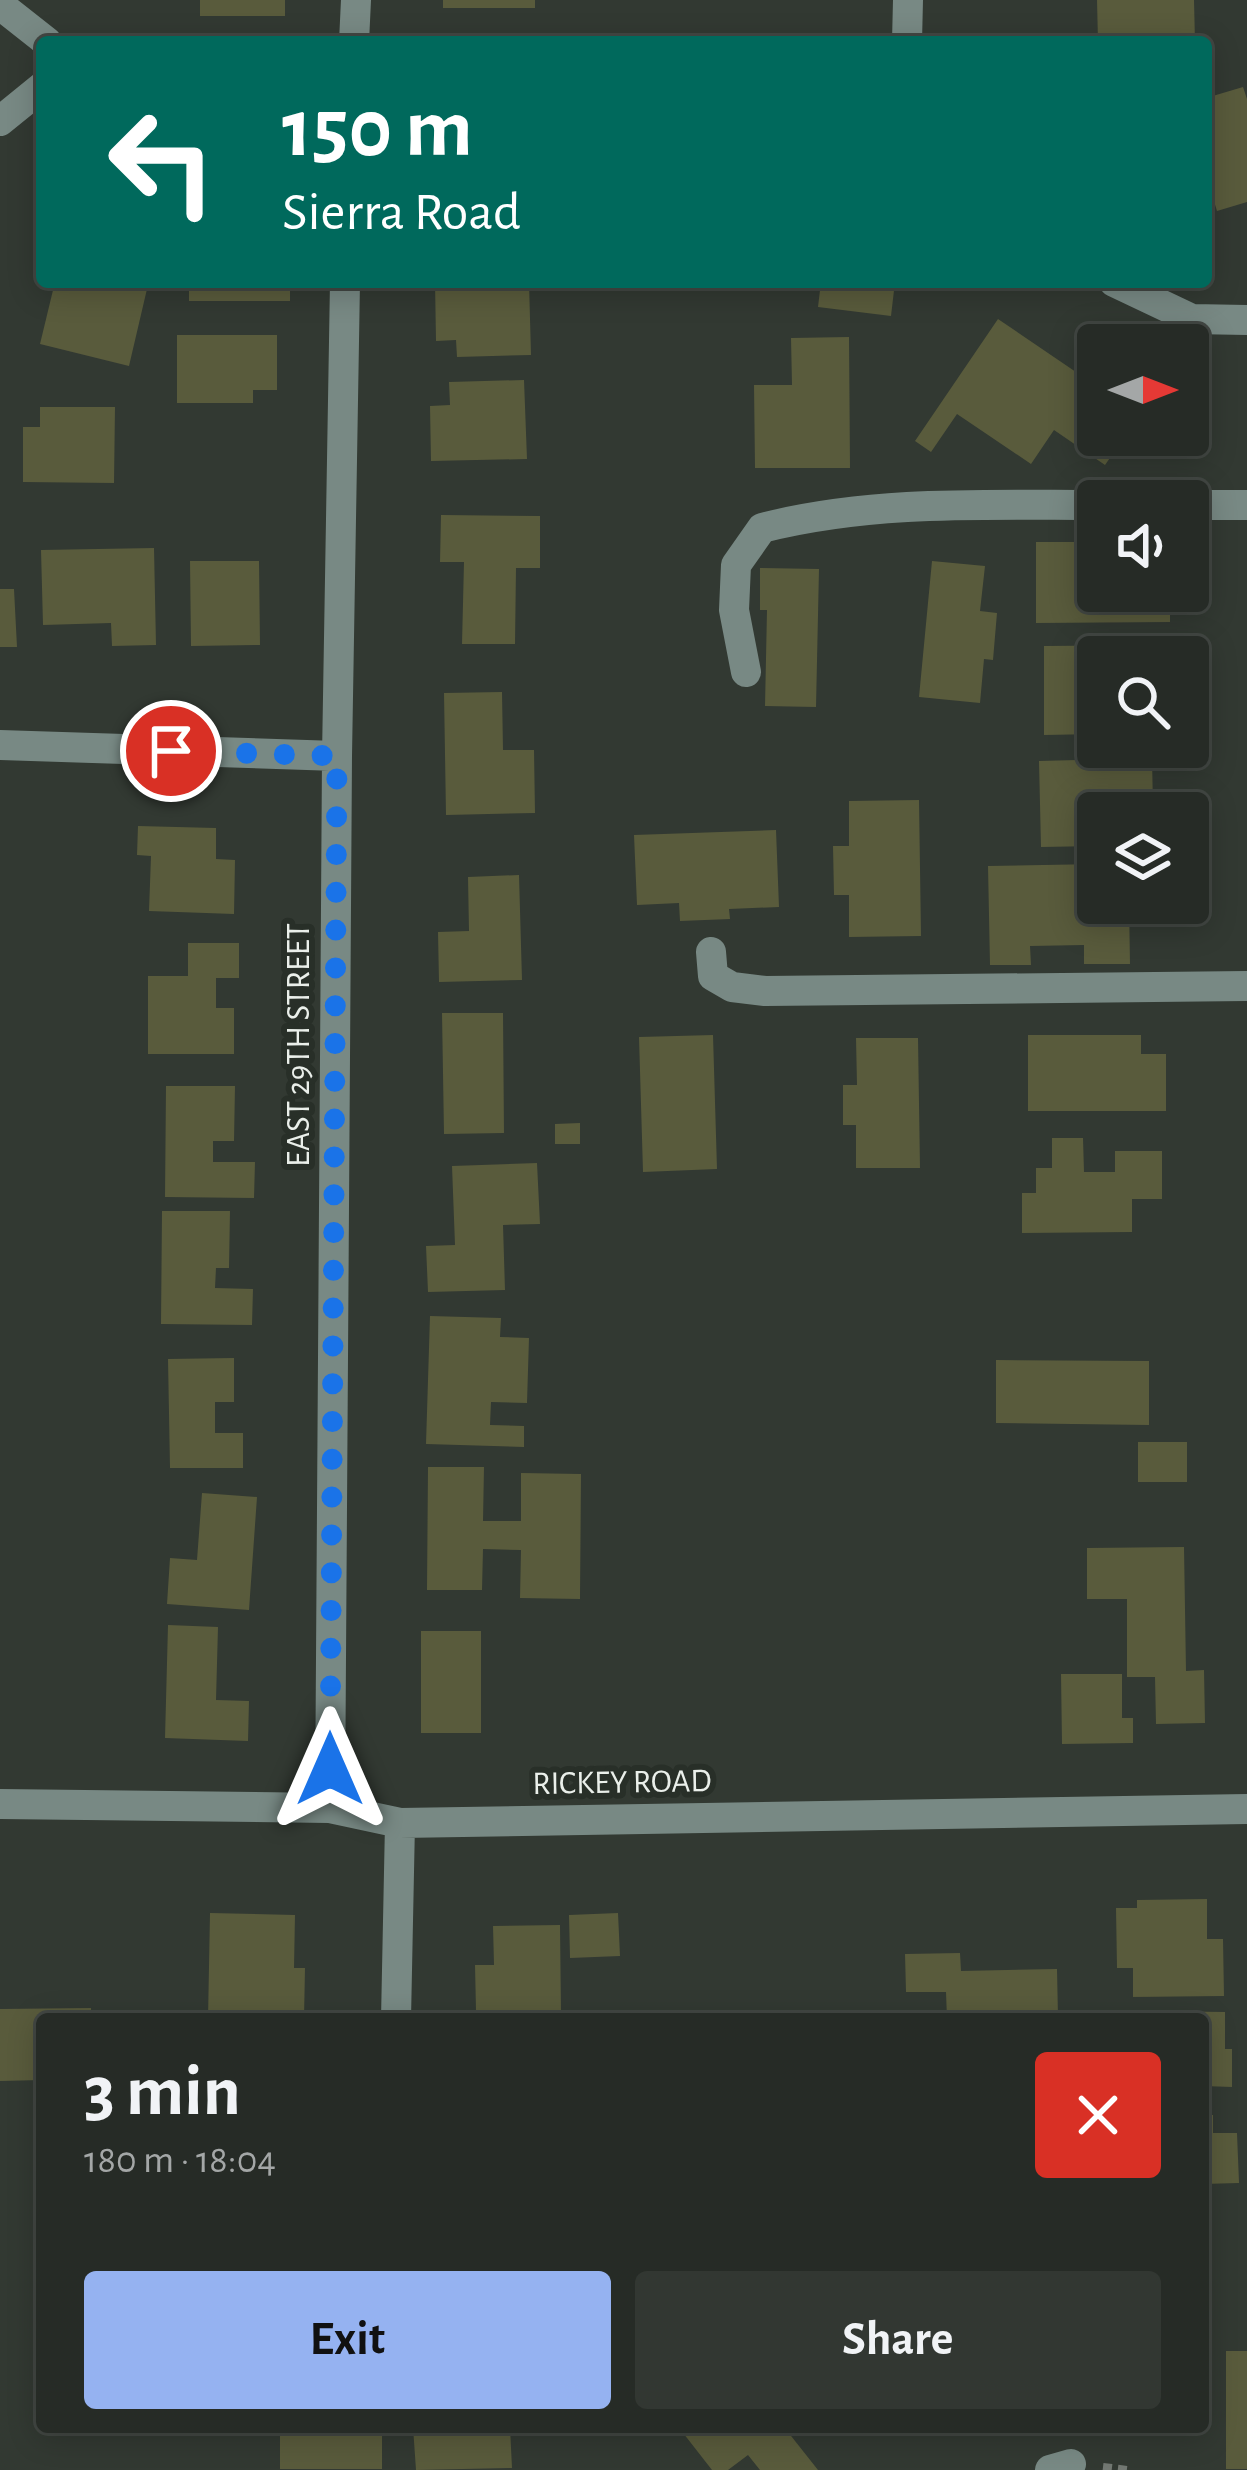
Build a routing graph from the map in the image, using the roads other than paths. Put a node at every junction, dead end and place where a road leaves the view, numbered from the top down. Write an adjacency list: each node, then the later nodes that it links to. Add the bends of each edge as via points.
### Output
1 (356, 0): 5 (street)
2 (908, 0): 6 (street)
3 (0, 5): 4 (street)
4 (39, 36)
5 (353, 36)
6 (907, 36)
7 (36, 92): 8 (street)
8 (0, 121)
9 (346, 288): 17 (street, EAST 29TH STREET)
10 (1127, 288): 11 (street, via 1192,319)
11 (1247, 320)
12 (1077, 505): 15 (street, via 913,505 762,528 736,565 734,610)
13 (1209, 505): 14 (street)
14 (1247, 505)
15 (746, 671)
16 (0, 745): 17 (street)
17 (337, 756): 21 (street, EAST 29TH STREET)
18 (711, 952): 19 (street, via 713,976 765,991)
19 (1247, 986)
20 (0, 1804): 21 (street, RICKEY ROAD)
21 (330, 1808): 23 (street, RICKEY ROAD)
22 (1247, 1809): 23 (street, RICKEY ROAD)
23 (400, 1822): 24 (street)
24 (396, 2013)

